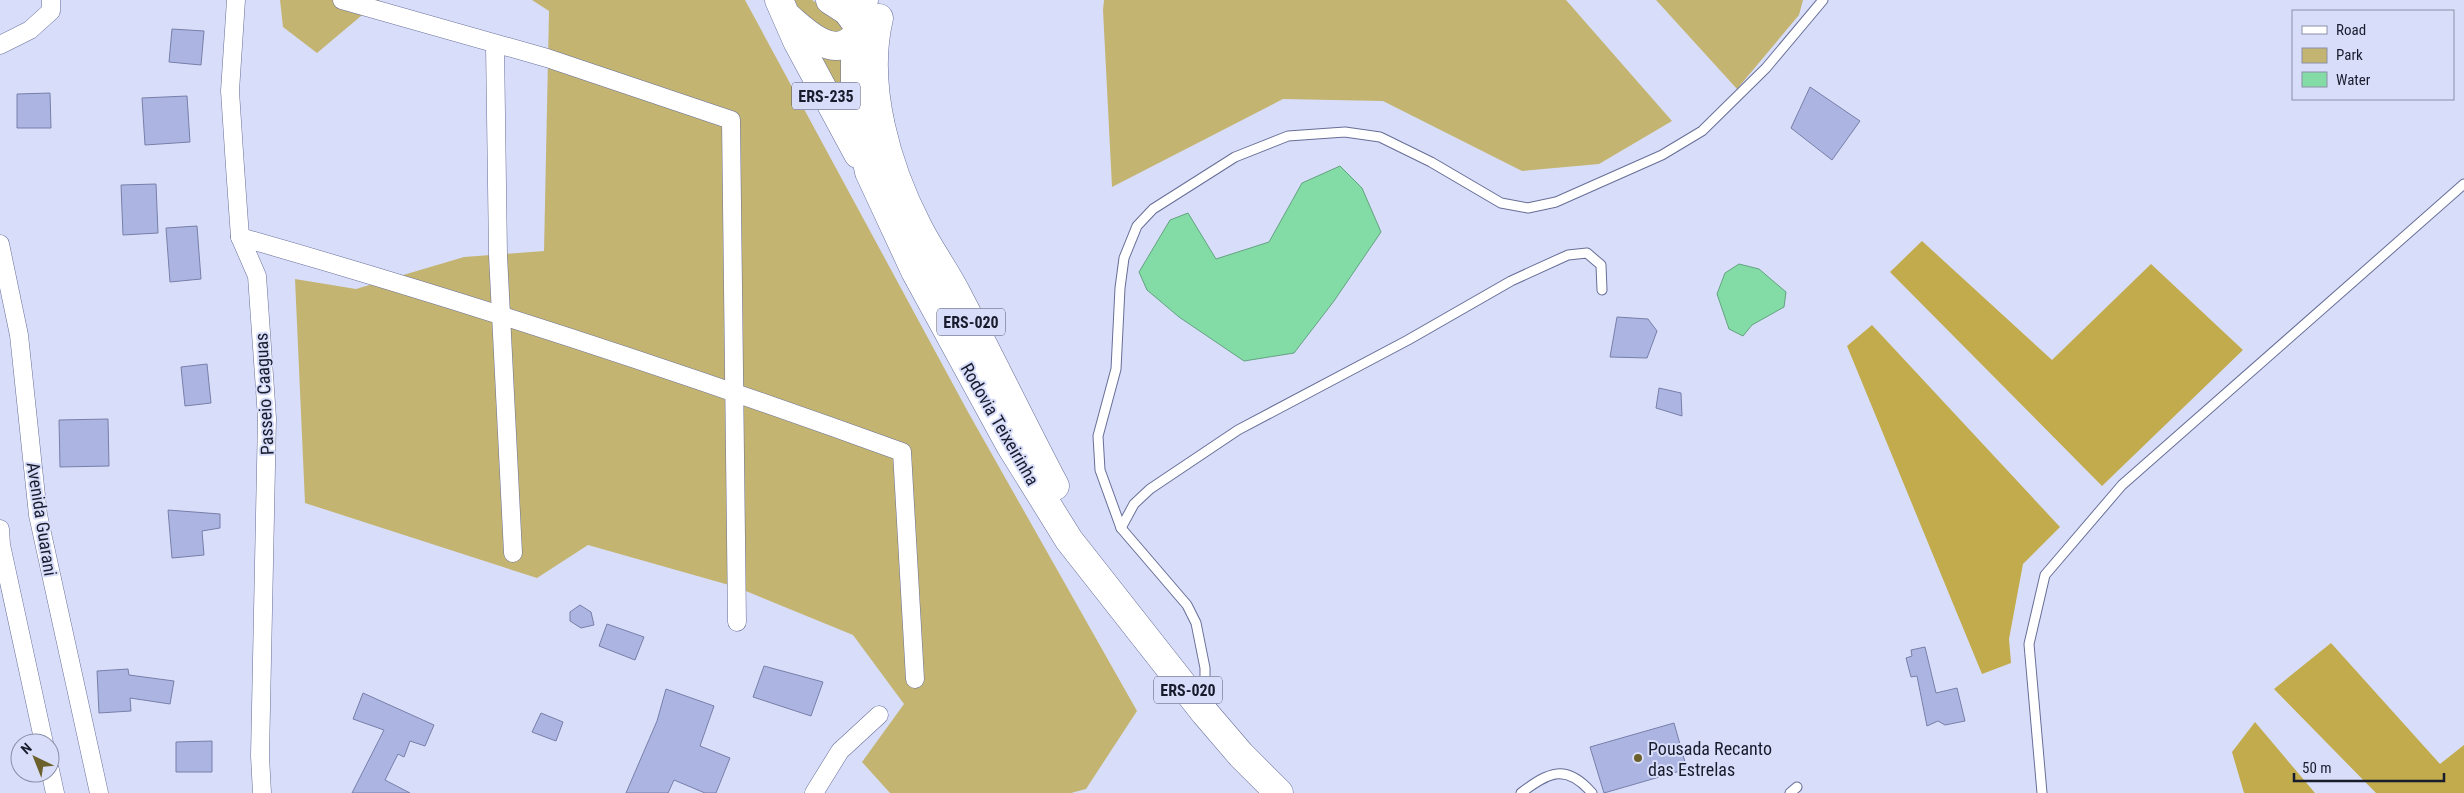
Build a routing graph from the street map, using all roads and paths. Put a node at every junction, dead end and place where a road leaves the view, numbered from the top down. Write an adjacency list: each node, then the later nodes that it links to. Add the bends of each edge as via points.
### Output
1 (51, 0): 10 (street, via 51,11 30,30)
2 (236, 0): 15 (street, Passeio Caaguas, via 230,91)
3 (342, 0): 11 (street)
4 (830, 0): 9 (main road, via 847,11)
5 (864, 0): 9 (main road, Rodovia Teixeirinha / ERS-020)
6 (882, 0): 9 (main road); 12 (main road, Rodovia Teixeirinha / ERS-020)
7 (1823, 0): 20 (lane, via 1766,68 1702,131 1662,155 1556,202 1528,208 1502,203 1380,137 1345,132 1288,136 1253,150 1153,209 1137,226 1124,258 1116,370 1098,436 1100,470)
8 (783, 8): 9 (main road, via 820,42 842,45 851,41); 13 (main road, ERS-235, via 822,89)
9 (860, 29): 12 (main road); 13 (main road, Rodovia Teixeirinha / ERS-020, via 855,104)
10 (0, 45)
11 (495, 45): 18 (street); 19 (street, via 547,58 731,120)
12 (875, 52): 23 (main road, Rodovia Teixeirinha / ERS-020, via 876,97 896,181)
13 (869, 172): 23 (main road, Rodovia Teixeirinha / ERS-020, via 915,271 1010,445 1069,540)
14 (2464, 184): 37 (lane, via 2122,485 2045,575 2029,644)
15 (240, 237): 18 (street, via 390,279); 31 (street, Passeio Caaguas, via 257,276 267,418)
16 (0, 244): 30 (street, Avenida Guarani, via 19,335 38,515)
17 (1602, 290): 20 (lane, via 1601,265 1587,254 1568,255 1511,281 1238,430 1150,489 1134,504)
18 (500, 316): 19 (street); 22 (street)
19 (736, 392): 24 (street); 25 (street, via 902,452)
20 (1121, 528): 26 (lane, via 1187,605 1196,623 1205,668)
21 (0, 529): 28 (street, via 0,545)
22 (513, 553)
23 (1103, 581): 26 (main road, Rodovia Teixeirinha / ERS-020)
24 (737, 622)
25 (915, 679)
26 (1205, 713): 33 (main road, Rodovia Teixeirinha / ERS-020)
27 (879, 715): 32 (street, via 840,751)
28 (42, 733)
29 (1797, 787): 36 (lane)
30 (99, 793)
31 (262, 793)
32 (814, 793)
33 (1279, 793)
34 (1522, 793): 35 (lane, via 1552,773 1571,774)
35 (1592, 793)
36 (1790, 793)
37 (2042, 793)

